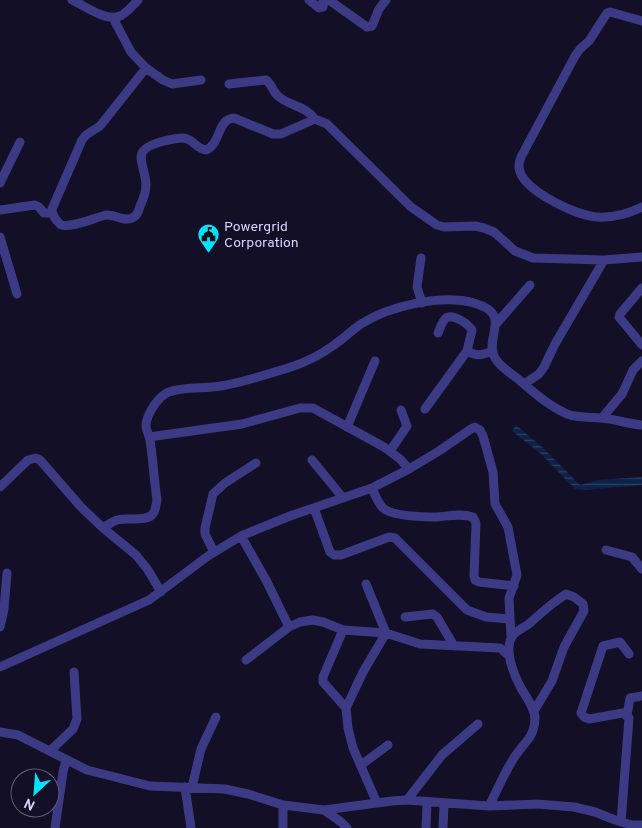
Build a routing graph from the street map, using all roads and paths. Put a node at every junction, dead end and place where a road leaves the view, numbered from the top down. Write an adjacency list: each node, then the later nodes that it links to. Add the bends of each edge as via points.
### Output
1 (72, 0): 7 (street)
2 (138, 0): 7 (street, via 121,16)
3 (309, 0): 4 (street, via 319,8 323,6)
4 (323, 0)
5 (329, 0): 6 (street, via 370,27)
6 (386, 0)
7 (113, 18): 9 (street, via 131,52)
8 (642, 21): 15 (street, via 607,13 575,56 519,166 521,174 533,188 572,212 604,218)
9 (146, 68): 10 (street, via 172,84); 17 (street, via 100,126 82,140)
10 (201, 80)
11 (229, 84): 12 (street, via 266,80 278,96 309,112)
12 (315, 119): 17 (street, via 282,134 273,134 230,118 213,145 206,150 178,138 147,147 140,162 146,185 144,198 133,218 108,215 66,226); 21 (street, via 327,124 411,207 437,225 484,228 494,232 515,251 533,258)
13 (20, 142): 14 (street)
14 (0, 183)
15 (642, 207)
16 (0, 210): 17 (street, via 35,205 44,213)
17 (52, 213)
18 (0, 237): 24 (street)
19 (642, 257): 21 (street)
20 (421, 258): 25 (street, via 417,287)
21 (604, 260): 33 (street, via 544,367)
22 (530, 285): 26 (street)
23 (642, 288): 28 (street, via 619,317)
24 (17, 294)
25 (422, 303): 26 (street, via 450,300 474,303 489,310); 39 (street, via 374,316 334,346 294,366 221,386 167,392 152,408 146,430)
26 (496, 324): 29 (street)
27 (438, 333): 30 (street, via 446,318 455,317 470,326)
28 (642, 344)
29 (492, 350): 30 (street, via 480,356); 33 (street, via 502,366)
30 (467, 351): 34 (street)
31 (376, 361): 38 (street)
32 (642, 361): 36 (street, via 633,370 622,394)
33 (524, 384): 36 (street, via 540,398 569,414)
34 (425, 409)
35 (401, 410): 40 (street, via 407,426)
36 (602, 418): 37 (street)
37 (642, 425)
38 (347, 427): 39 (street, via 313,408 300,408 242,424); 40 (street)
39 (149, 437): 48 (street, via 157,500 152,515 119,519)
40 (390, 450): 43 (street)
41 (312, 460): 46 (street)
42 (256, 463): 51 (street, via 213,494 205,534)
43 (409, 469): 45 (street); 55 (street, via 471,429 480,430 493,472 495,504 510,537 517,575)
44 (0, 487): 48 (street, via 28,460 36,458)
45 (372, 488): 46 (street); 55 (street, via 379,504 388,512 473,517 476,523 475,580)
46 (343, 498): 47 (street)
47 (314, 508): 49 (street); 58 (street, via 330,552 334,555 389,537 395,538 466,610)
48 (103, 528): 56 (street, via 136,555)
49 (241, 536): 51 (street); 60 (street)
50 (606, 550): 52 (street, via 632,557)
51 (214, 552): 56 (street)
52 (642, 569)
53 (7, 573): 59 (street)
54 (366, 584): 62 (street)
55 (514, 586): 58 (street, via 510,598)
56 (161, 592): 68 (street, via 144,603)
57 (405, 618): 64 (street, via 434,614)
58 (510, 619): 63 (street)
59 (0, 627)
60 (289, 628): 61 (street, via 314,620); 67 (street)
61 (343, 630): 62 (street); 71 (street, via 322,680)
62 (386, 633): 64 (street, via 420,644); 71 (street)
63 (511, 637): 66 (street); 72 (street, via 549,604 566,594 583,604 584,611 564,647 552,681)
64 (454, 646): 66 (street, via 500,648)
65 (628, 654): 73 (street, via 620,642 603,646 581,713 589,719)
66 (509, 656): 72 (street, via 515,677)
67 (246, 660)
68 (0, 667)
69 (74, 672): 78 (street, via 77,719 73,729)
70 (642, 696): 73 (street, via 630,698)
71 (346, 708): 80 (street, via 348,728)
72 (534, 711): 87 (street, via 531,736 518,752)
73 (627, 715): 89 (street, via 630,724)
74 (216, 718): 81 (street)
75 (478, 724): 82 (street, via 442,754)
76 (0, 732): 78 (street, via 18,735)
77 (388, 745): 80 (street)
78 (50, 751): 79 (street)
79 (66, 760): 81 (street, via 87,770 136,784); 91 (street)
80 (360, 765): 83 (street)
81 (188, 787): 86 (street, via 237,791); 92 (street)
82 (408, 800): 83 (street); 84 (street)
83 (377, 803): 88 (street)
84 (428, 803): 85 (street); 95 (street)
85 (444, 804): 87 (street); 96 (street)
86 (283, 805): 88 (street); 93 (street)
87 (489, 806): 89 (street, via 537,804 574,807)
88 (324, 810): 94 (street)
89 (621, 822): 90 (street)
90 (642, 826)
91 (55, 828)
92 (191, 828)
93 (283, 828)
94 (347, 828)
95 (426, 828)
96 (443, 828)

